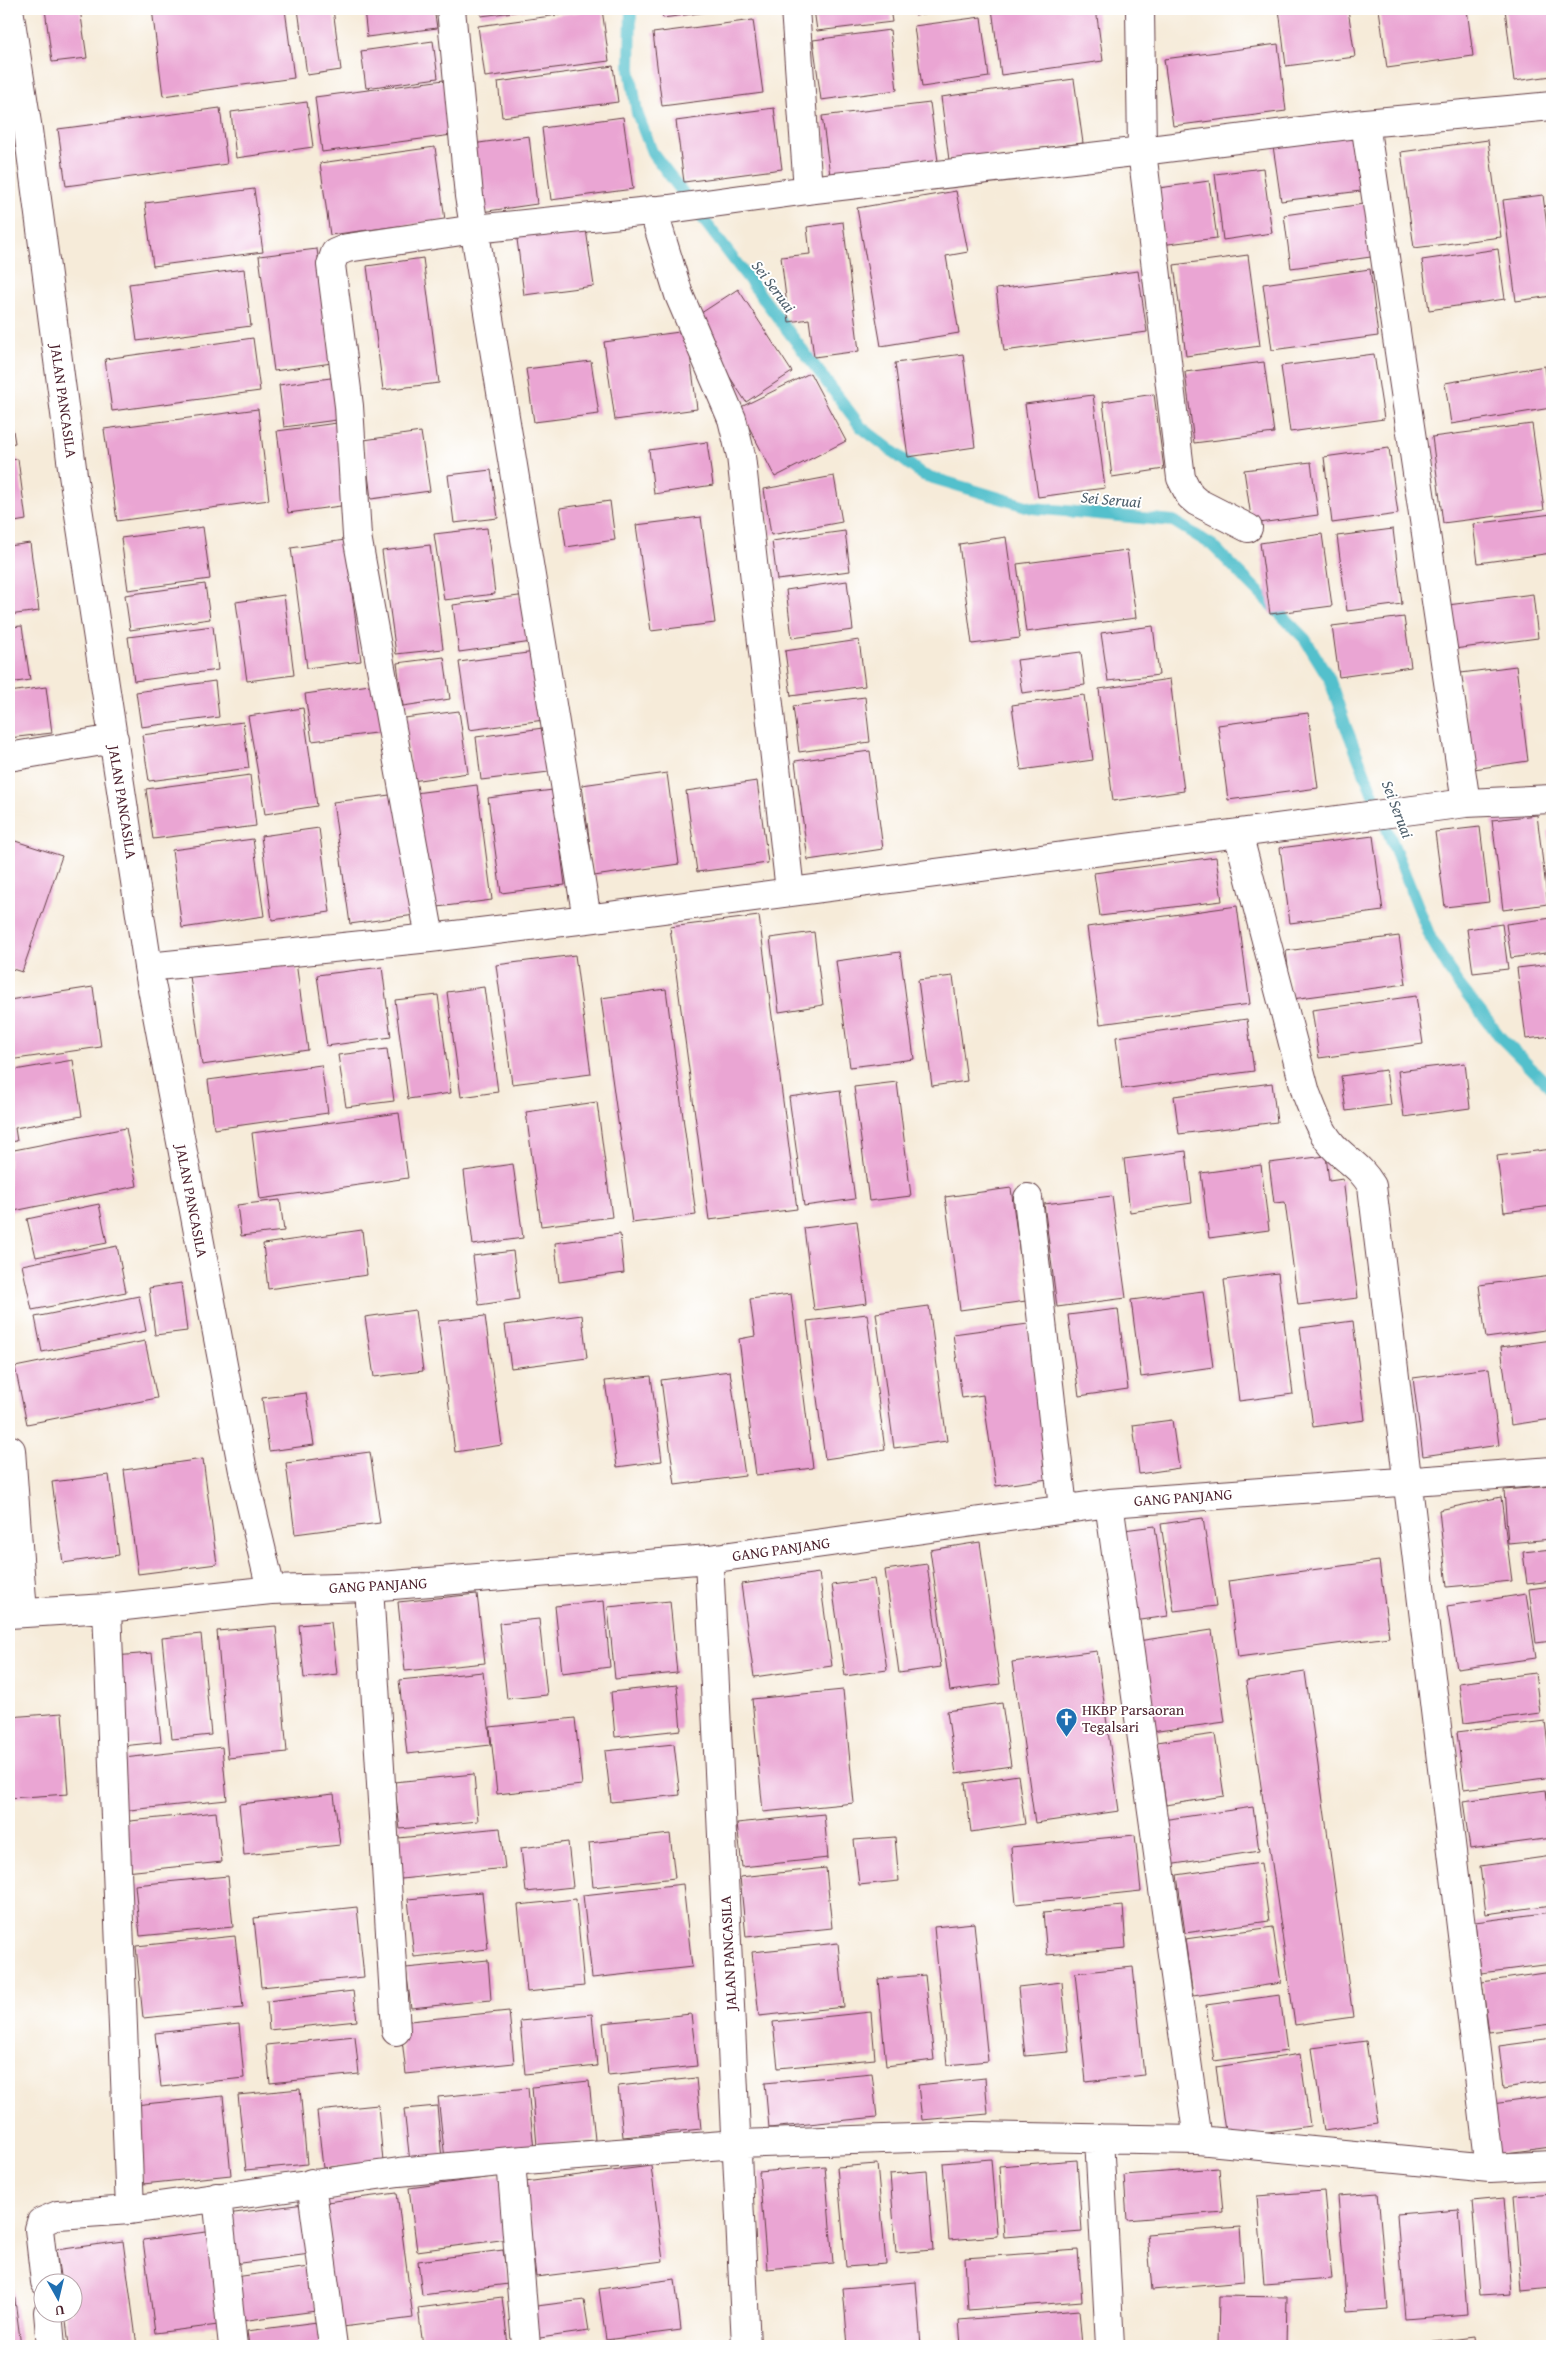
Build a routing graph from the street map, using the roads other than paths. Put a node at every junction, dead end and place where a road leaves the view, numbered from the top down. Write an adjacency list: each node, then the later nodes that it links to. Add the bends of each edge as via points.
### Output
1 (9, 9): 7 (street, JALAN PANCASILA)
2 (451, 9): 11 (street)
3 (795, 9): 9 (street)
4 (1140, 9): 8 (street)
5 (1552, 106): 6 (street)
6 (1366, 123): 8 (street); 16 (street)
7 (18, 131): 13 (street, JALAN PANCASILA)
8 (1142, 151): 9 (street); 12 (street, via 1181,478 1197,502)
9 (808, 190): 10 (street)
10 (661, 209): 11 (street); 18 (street, via 680,295 732,419 741,456)
11 (475, 229): 19 (street); 20 (street, via 347,248 335,253 331,264 349,406 356,536)
12 (1248, 528)
13 (114, 740): 14 (street); 21 (street, JALAN PANCASILA)
14 (9, 757)
15 (1552, 799): 16 (street)
16 (1466, 803): 17 (street)
17 (1238, 833): 18 (street); 25 (street, via 1306,1093 1320,1128 1336,1149 1362,1170 1372,1186)
18 (790, 891): 19 (street)
19 (587, 919): 20 (street)
20 (430, 938): 21 (street)
21 (148, 967): 30 (street, JALAN PANCASILA, via 243,1471)
22 (1028, 1198): 27 (street)
23 (11, 1450): 32 (street)
24 (1552, 1472): 25 (street, GANG PANJANG)
25 (1408, 1480): 26 (street, GANG PANJANG); 39 (street)
26 (1110, 1503): 27 (street, GANG PANJANG); 35 (street)
27 (1063, 1508): 28 (street, GANG PANJANG)
28 (709, 1559): 29 (street, GANG PANJANG); 36 (street, JALAN PANCASILA)
29 (369, 1587): 30 (street, GANG PANJANG); 33 (street)
30 (271, 1590): 31 (street, GANG PANJANG)
31 (107, 1608): 32 (street, GANG PANJANG); 42 (street)
32 (16, 1614)
33 (396, 2031)
34 (1099, 2138): 35 (street); 36 (street, via 974,2136); 50 (street)
35 (1198, 2140): 39 (street)
36 (737, 2144): 37 (street); 49 (street, JALAN PANCASILA)
37 (511, 2161): 40 (street); 48 (street)
38 (1552, 2165): 39 (street)
39 (1490, 2168)
40 (311, 2183): 41 (street); 47 (street)
41 (217, 2197): 42 (street); 46 (street)
42 (130, 2210): 43 (street, via 58,2215 41,2222)
43 (44, 2272)
44 (49, 2322): 45 (street)
45 (51, 2346)
46 (233, 2346)
47 (333, 2346)
48 (526, 2346)
49 (746, 2346)
50 (1110, 2346)

